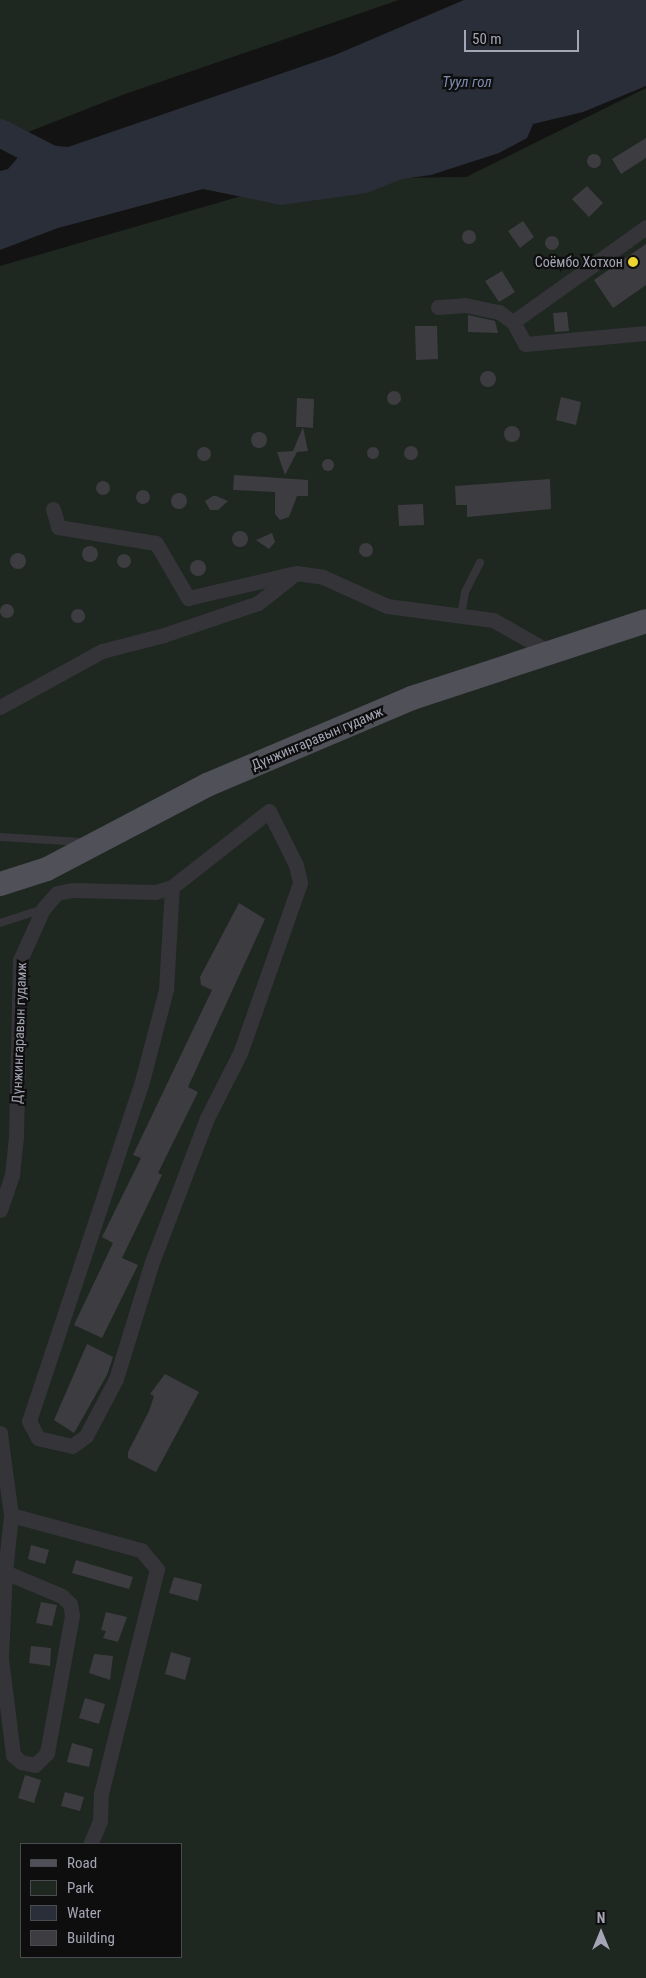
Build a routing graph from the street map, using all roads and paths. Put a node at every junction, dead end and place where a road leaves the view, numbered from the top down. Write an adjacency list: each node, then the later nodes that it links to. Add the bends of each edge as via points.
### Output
1 (646, 227): 3 (street)
2 (438, 307): 3 (street, via 484,307)
3 (513, 322): 4 (street, via 526,344)
4 (646, 333)
5 (53, 509): 7 (street, via 58,527 156,543 188,598)
6 (480, 563): 8 (lane, via 465,592)
7 (296, 573): 8 (street, via 322,576 387,606); 11 (street, via 258,603 164,635 102,651)
8 (461, 615): 10 (street, via 510,627)
9 (639, 628): 10 (main road, Дүнжингаравын гудамж)
10 (548, 651): 13 (main road, Дүнжингаравын гудамж, via 412,698 207,785)
11 (0, 707)
12 (0, 837): 13 (lane)
13 (97, 843): 14 (main road, Дүнжингаравын гудамж)
14 (47, 869): 15 (main road, Дүнжингаравын гудамж); 17 (street)
15 (0, 884)
16 (172, 888): 16 (street, via 269,811 296,865 300,883 240,1053 208,1118 151,1265 116,1380 86,1436 65,1447 38,1438 28,1421 141,1085 166,990); 17 (street, via 155,892 73,890)
17 (57, 893): 18 (street, Дүнжингаравын гудамж)
18 (42, 909): 19 (lane); 20 (street, Дүнжингаравын гудамж, via 20,960 16,1136 12,1175)
19 (0, 923)
20 (0, 1210)
21 (0, 1433): 22 (street)
22 (11, 1515): 23 (street); 24 (street, via 141,1550 157,1569 101,1793 100,1821)
23 (4, 1572): 23 (street, via 0,1658 13,1755 21,1762 35,1765 47,1753 72,1615 62,1596)
24 (90, 1843)

